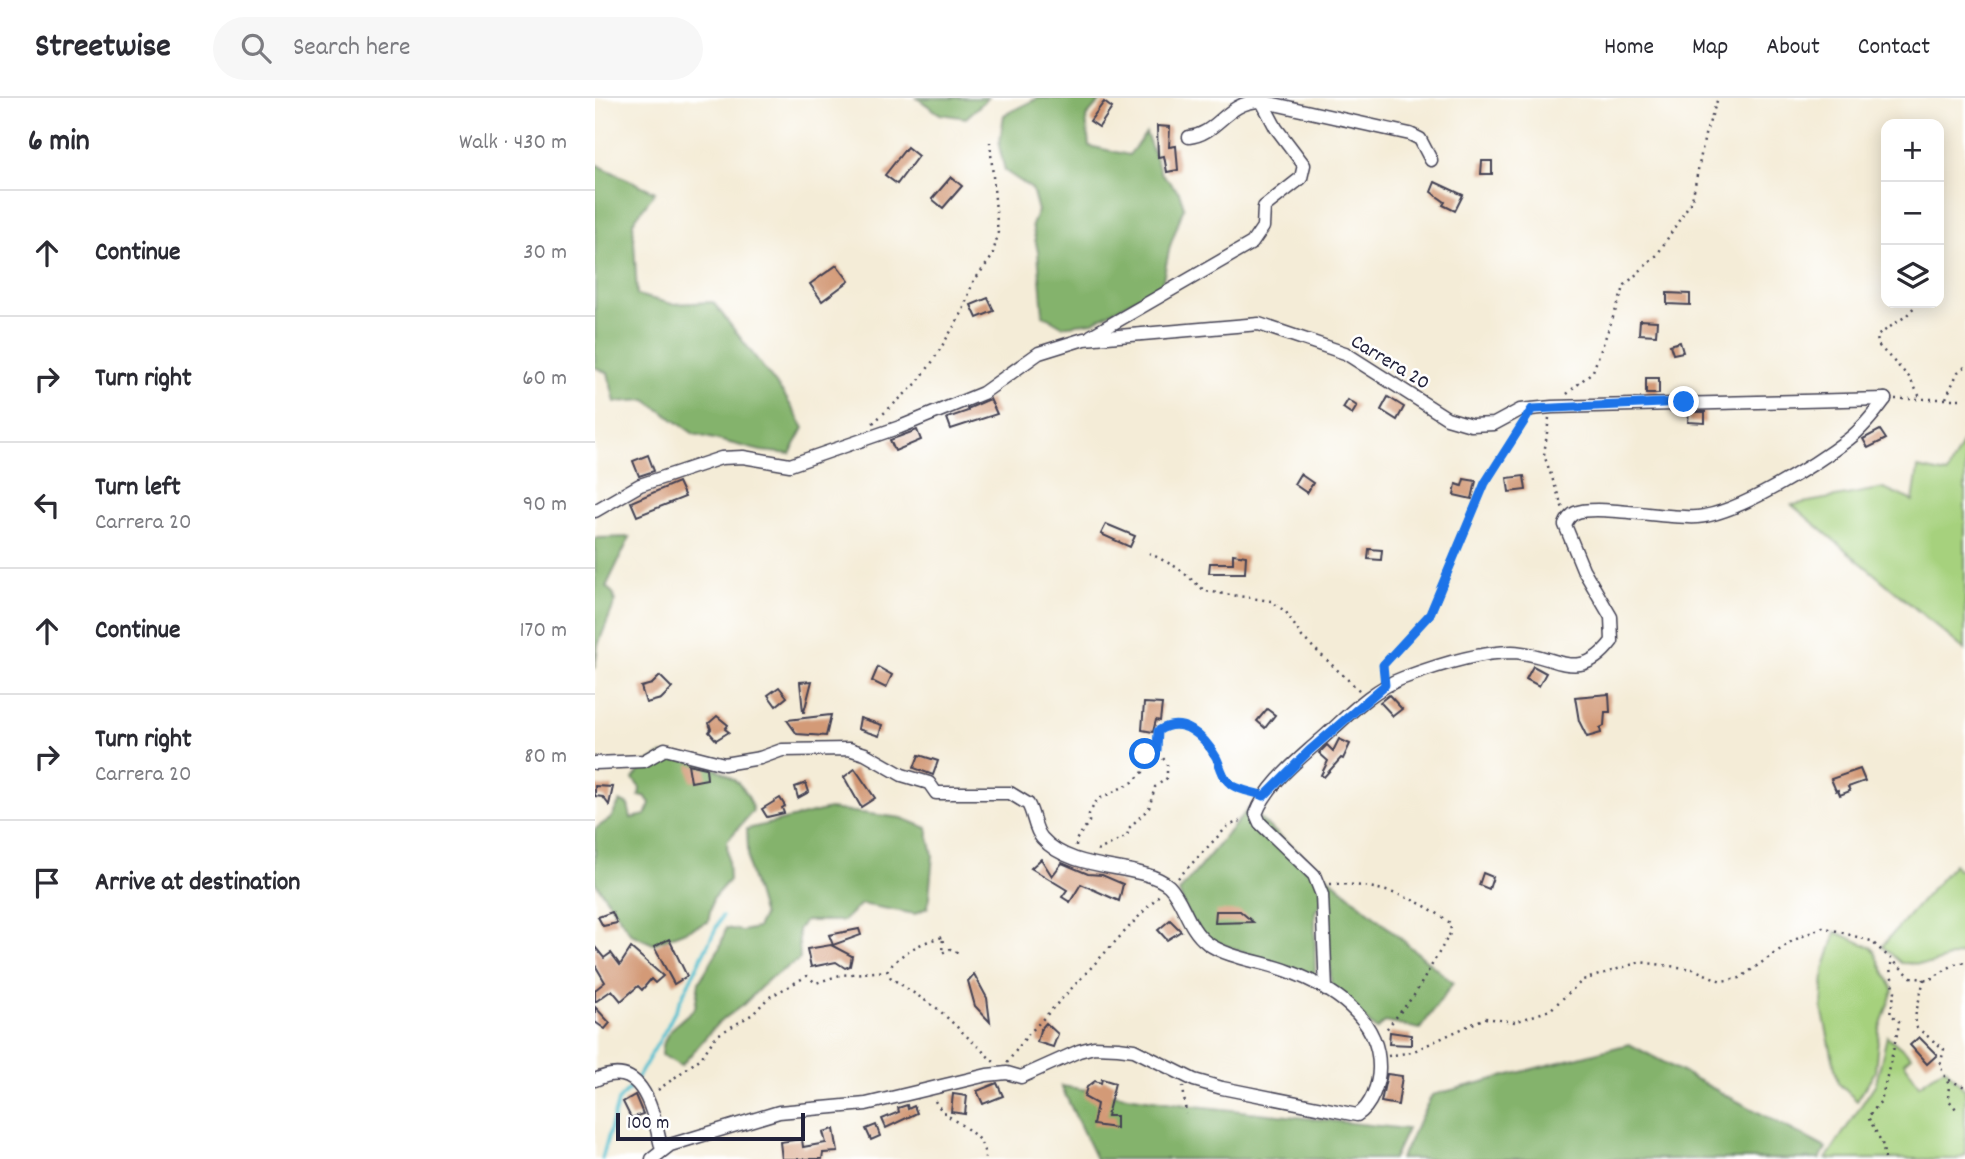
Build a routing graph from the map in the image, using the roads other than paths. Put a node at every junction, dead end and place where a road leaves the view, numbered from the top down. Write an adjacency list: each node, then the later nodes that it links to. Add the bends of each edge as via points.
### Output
1 (1260, 99): 2 (street, via 1228,111 1204,136); 3 (street, via 1410,134 1420,139); 4 (street, via 1304,165 1301,178 1264,207 1263,227 1252,243)
2 (1189, 137)
3 (1431, 160)
4 (1084, 339): 5 (street, Carrera 20, via 1039,354 983,393 946,410 790,465 721,458 640,485); 7 (street, Carrera 20, via 1259,324 1345,354 1447,418 1471,425 1495,424 1520,410 1552,407 1885,399 1849,438 1738,506 1701,517 1576,512 1565,526 1611,617 1612,641 1601,656 1564,666 1537,655 1511,652 1475,657 1385,685 1264,796 1256,814 1260,823 1314,875 1317,884 1325,924)
5 (595, 511)
6 (595, 763): 7 (street, via 644,761 665,749 724,764 782,750 849,749 929,783 936,793 1010,793 1028,804 1040,835 1055,850 1088,863 1154,878 1170,887 1188,923 1207,943 1289,971)
7 (1326, 990): 9 (street, via 1355,1009 1374,1037 1379,1071 1372,1097 1357,1115 1222,1088 1134,1050 1094,1047 1021,1077 1007,1073 866,1104 779,1112 670,1145)
8 (595, 1080): 9 (street, via 627,1076 636,1081 649,1097)
9 (657, 1155)

